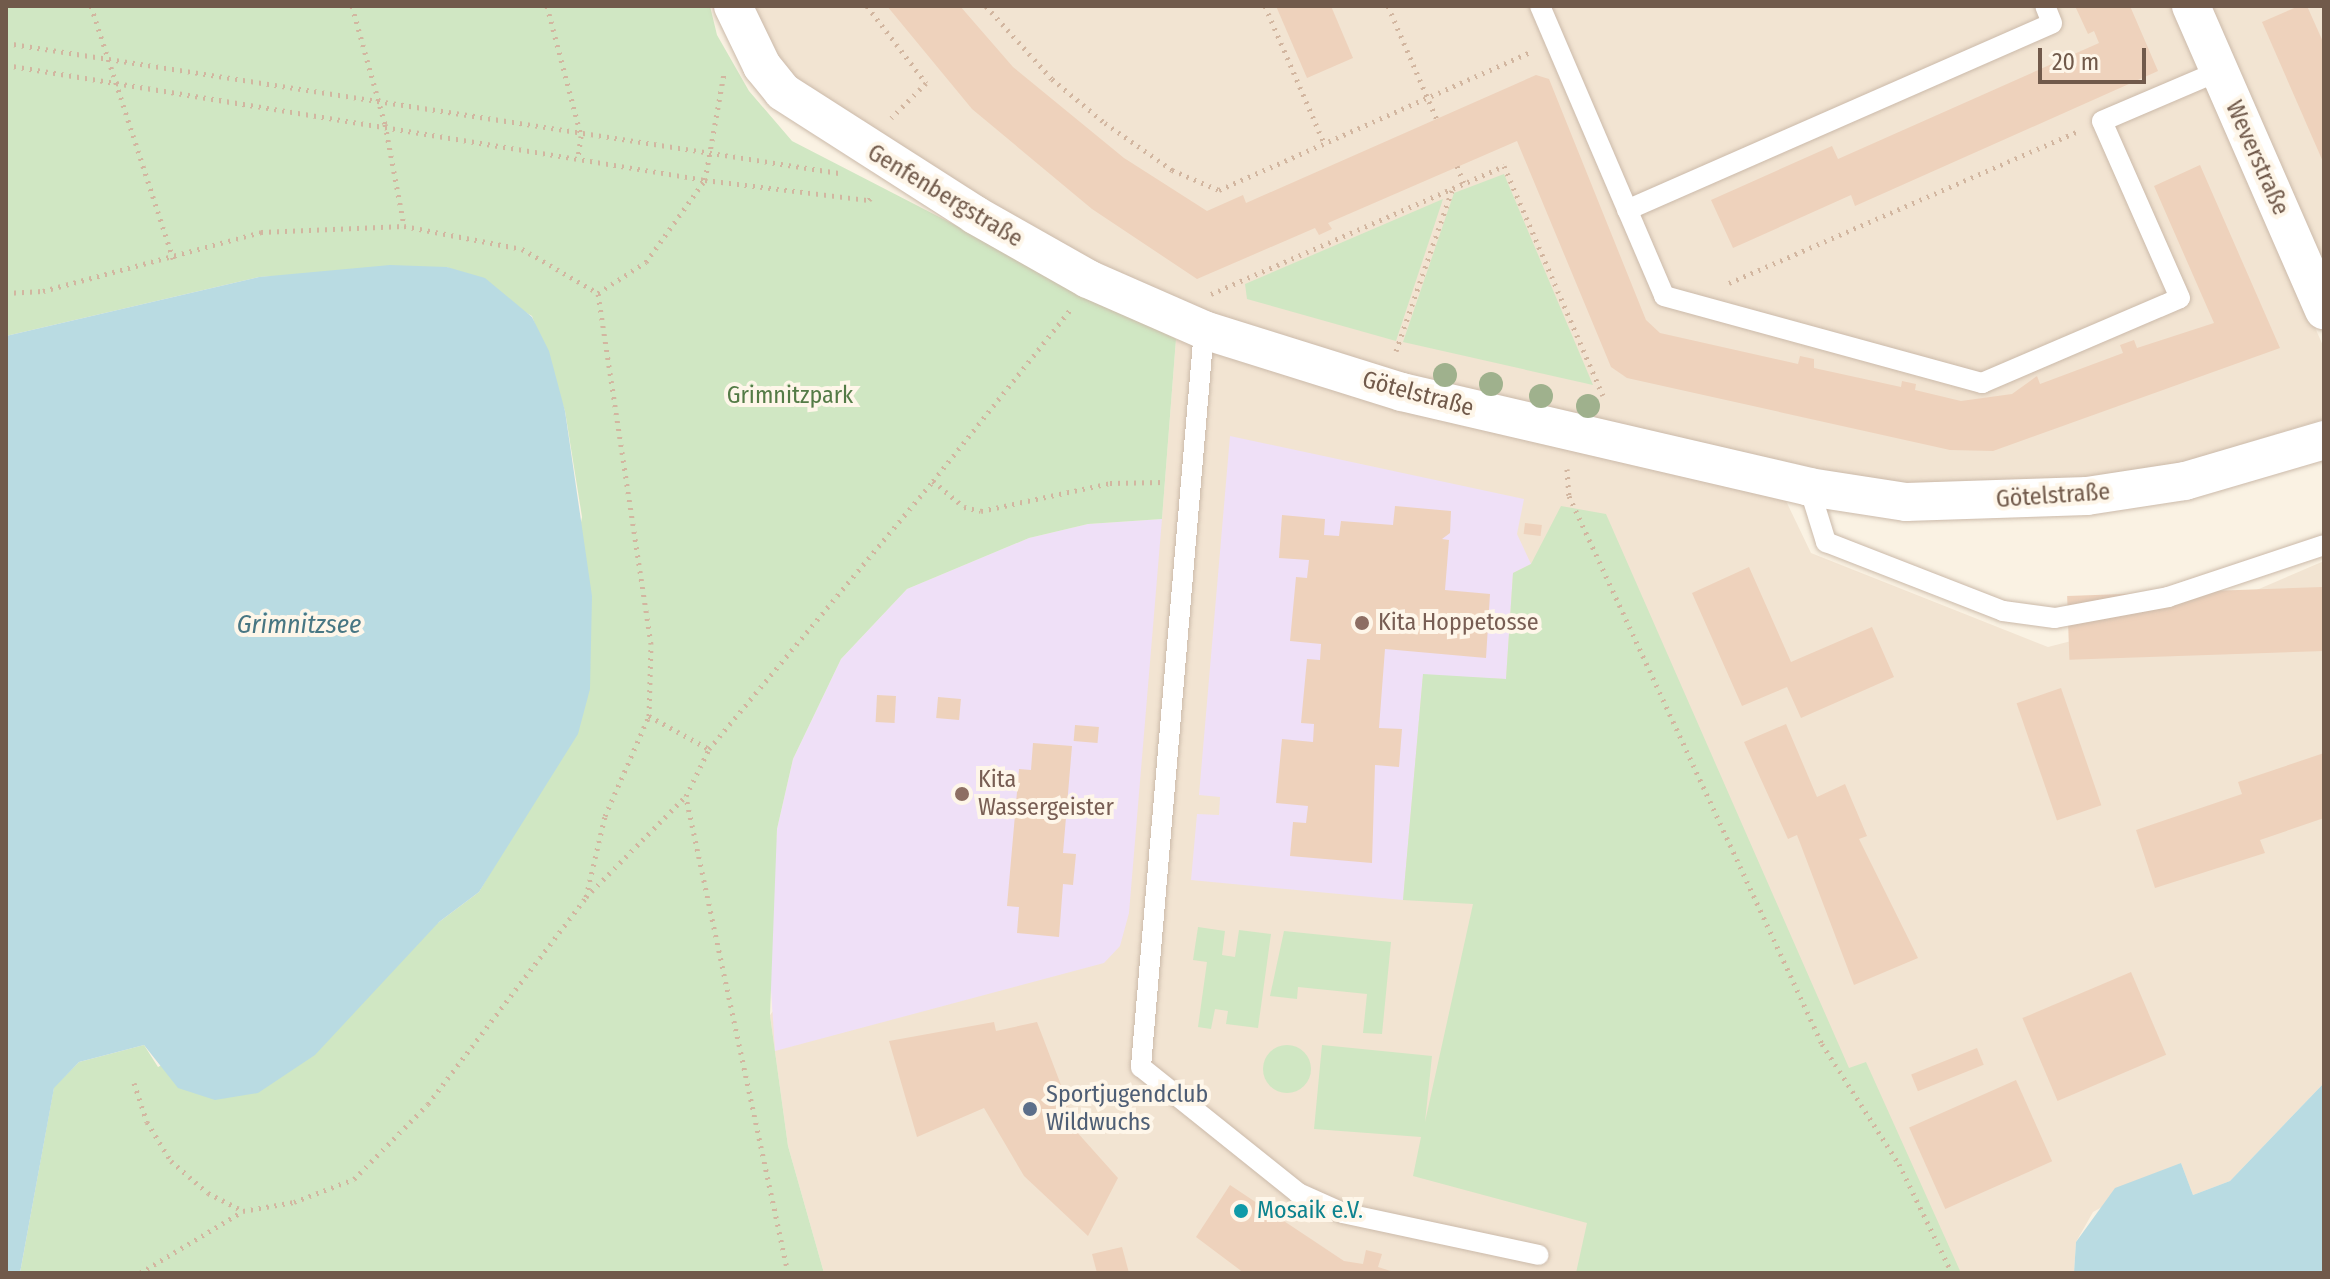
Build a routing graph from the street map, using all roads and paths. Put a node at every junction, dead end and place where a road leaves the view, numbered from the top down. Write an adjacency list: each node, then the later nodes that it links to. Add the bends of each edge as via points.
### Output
1 (91, 6): 15 (path)
2 (352, 6): 20 (path)
3 (547, 6): 25 (path)
4 (733, 6): 38 (street, Genfenbergstraße, via 762,66 810,115)
5 (867, 6): 23 (path, via 926,83)
6 (986, 6): 26 (path, via 1052,79 1105,123 1172,170 1219,190)
7 (1265, 6): 26 (path)
8 (1388, 6): 19 (path)
9 (1540, 6): 12 (lane)
10 (2045, 6): 35 (lane, via 2052,23)
11 (2191, 6): 17 (street, Weverstraße)
12 (1555, 41): 19 (path); 35 (lane)
13 (6, 43): 15 (path)
14 (726, 60): 28 (path)
15 (108, 61): 18 (path); 20 (path)
16 (6, 65): 18 (path)
17 (2219, 71): 22 (lane); 42 (street, Weverstraße)
18 (110, 80): 24 (path); 37 (path)
19 (1427, 97): 21 (path); 26 (path)
20 (381, 106): 24 (path); 25 (path)
21 (1437, 120)
22 (2102, 121): 41 (path); 41 (lane, via 2180,298 2165,305 1982,383)
23 (886, 123)
24 (385, 124): 27 (path); 36 (path)
25 (581, 136): 27 (path); 28 (path)
26 (1324, 143)
27 (578, 157): 31 (path)
28 (713, 158): 29 (path, via 835,177); 31 (path)
29 (848, 163)
30 (1457, 166): 33 (path)
31 (705, 180): 32 (path, via 869,200); 40 (path, via 646,262)
32 (881, 183)
33 (1464, 183): 34 (path); 45 (path, via 1504,166)
34 (1452, 189): 43 (path); 44 (path)
35 (1627, 210): 41 (lane, via 1664,296)
36 (404, 226): 37 (path, via 261,232); 40 (path, via 522,249)
37 (173, 259): 39 (path, via 43,291)
38 (1088, 279): 43 (street, Genfenbergstraße); 48 (path, via 1076,302)
39 (6, 293)
40 (598, 293): 52 (path, via 644,579 651,644)
41 (1685, 302)
42 (2324, 310)
43 (1205, 313): 46 (street, Götelstraße, via 1402,392); 49 (lane)
44 (1396, 351)
45 (1603, 396)
46 (1563, 430): 50 (street, Götelstraße); 61 (path, via 1569,496 1822,1044 1899,1164)
47 (2324, 440): 50 (street, Götelstraße, via 2185,481 2087,496 1906,502)
48 (933, 481): 49 (path, via 964,507 981,511 1110,483); 53 (path)
49 (1189, 481): 58 (lane, via 1141,1067 1298,1193 1343,1213)
50 (1809, 487): 51 (lane, via 1826,542 2003,611 2055,618 2168,597)
51 (2324, 545)
52 (649, 716): 53 (path); 55 (path, via 605,816)
53 (709, 749): 54 (path)
54 (686, 796): 55 (path); 60 (path)
55 (586, 897): 57 (path, via 428,1104 354,1179 294,1202)
56 (134, 1083): 57 (path, via 147,1122 171,1161 208,1193)
57 (243, 1211): 59 (path)
58 (1539, 1255)
59 (140, 1273)
60 (788, 1273)
61 (1952, 1273)

